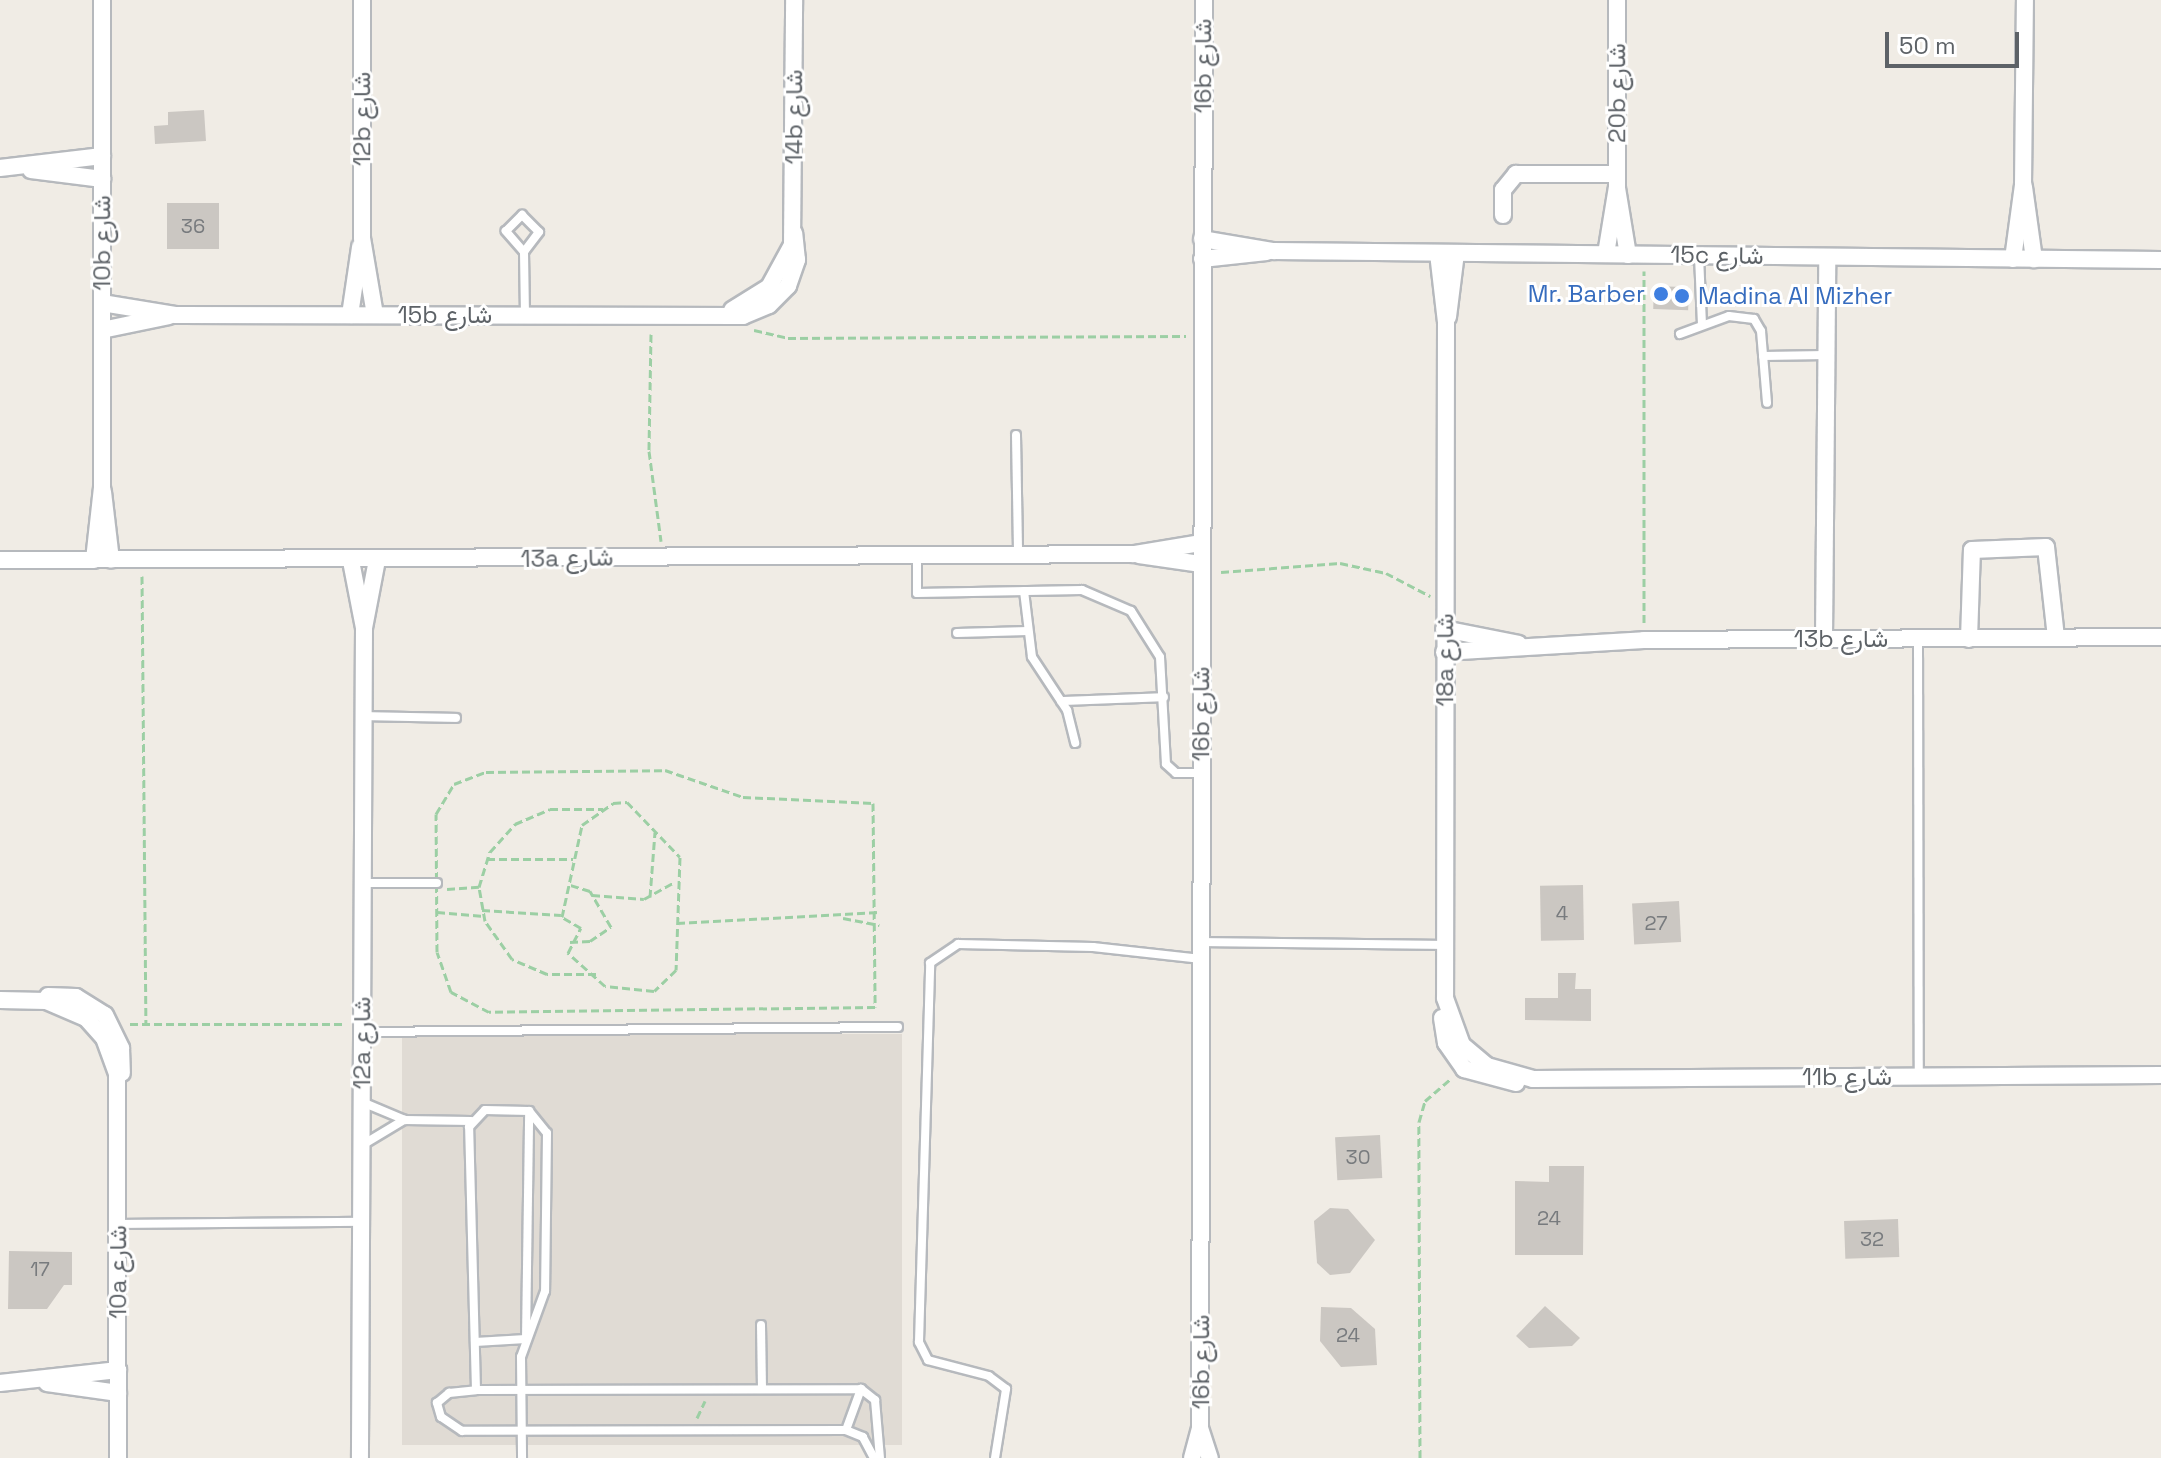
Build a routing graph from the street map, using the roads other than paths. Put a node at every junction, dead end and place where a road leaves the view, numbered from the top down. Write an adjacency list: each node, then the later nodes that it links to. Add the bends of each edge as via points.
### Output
1 (102, 0): 7 (street, 10b شارع)
2 (362, 0): 14 (street, 12b شارع)
3 (794, 0): 28 (street, 14b شارع, via 797,260)
4 (1204, 0): 15 (street, 16b شارع)
5 (1617, 0): 11 (street, 20b شارع)
6 (2025, 0): 12 (street)
7 (102, 156): 9 (street); 10 (street, 10b شارع)
8 (0, 168): 9 (street)
9 (21, 168): 10 (street)
10 (102, 179): 29 (street, 10b شارع)
11 (1617, 180): 13 (street, via 1516,174 1503,190); 20 (street, 20b شارع); 21 (street, 20b شارع)
12 (2023, 185): 25 (street); 26 (street)
13 (1503, 215)
14 (362, 238): 32 (street, 12b شارع); 33 (street, 12b شارع)
15 (1202, 239): 16 (street, 15c شارع); 24 (street, 16b شارع)
16 (1273, 251): 18 (street, 15c شارع); 24 (street, 15c شارع)
17 (524, 252): 17 (lane, via 539,226 522,215 506,231); 30 (lane)
18 (1438, 253): 19 (street, 15c شارع); 34 (street, 18a شارع)
19 (1456, 253): 20 (street, 15c شارع); 34 (street, 18a شارع)
20 (1606, 254): 21 (street, 15c شارع)
21 (1636, 255): 22 (street, 15c شارع)
22 (1699, 255): 23 (street, 15c شارع); 35 (lane)
23 (1827, 257): 25 (street, 15c شارع); 38 (street)
24 (1202, 259): 42 (street, 16b شارع)
25 (2013, 259): 26 (street, 15c شارع)
26 (2034, 259): 27 (street, 15c شارع)
27 (2161, 260)
28 (774, 292): 30 (street, 15b شارع, via 716,314)
29 (102, 303): 31 (street, 15b شارع); 36 (street, 10b شارع)
30 (525, 314): 33 (street, 15b شارع)
31 (175, 315): 32 (street, 15b شارع); 36 (street, 15b شارع)
32 (350, 315): 33 (street, 15b شارع)
33 (375, 315)
34 (1446, 322): 53 (street, 18a شارع)
35 (1702, 325): 37 (lane); 39 (lane, via 1749,317 1760,326)
36 (102, 330): 47 (street, 10b شارع)
37 (1680, 334)
38 (1826, 355): 39 (lane); 58 (street)
39 (1763, 356): 40 (lane)
40 (1767, 403)
41 (1016, 435): 43 (lane)
42 (1201, 543): 44 (street, 13a شارع); 50 (street, 16b شارع)
43 (1018, 554): 44 (street, 13a شارع); 45 (street, 13a شارع)
44 (1134, 554): 50 (street, 13a شارع)
45 (917, 555): 48 (street, 13a شارع); 51 (lane, via 917,593)
46 (0, 560): 47 (street, 13a شارع)
47 (102, 560): 49 (street, 13a شارع)
48 (377, 560): 49 (street, 13a شارع); 52 (street, 12a شارع)
49 (351, 561): 52 (street, 12a شارع)
50 (1201, 569): 68 (street, 16b شارع)
51 (1024, 591): 54 (lane); 63 (lane, via 1092,591 1131,611 1156,644)
52 (364, 628): 65 (street, 12a شارع)
53 (1444, 629): 61 (street, 13b شارع); 62 (street, 18a شارع)
54 (1028, 631): 55 (lane); 64 (lane, via 1037,669)
55 (957, 633)
56 (2056, 637): 57 (street, 13b شارع); 60 (street, 13b شارع); 60 (street, via 2046,547 1972,550)
57 (2161, 637)
58 (1824, 638): 59 (street, 13b شارع); 61 (street, 13b شارع)
59 (1918, 639): 60 (street, 13b شارع); 78 (lane)
60 (1969, 639)
61 (1520, 644): 62 (street, 13b شارع)
62 (1444, 652): 71 (street, 18a شارع)
63 (1164, 697): 64 (lane); 68 (lane, via 1166,764 1176,773)
64 (1061, 701): 67 (lane)
65 (364, 716): 66 (lane); 69 (street, 12a شارع)
66 (456, 718)
67 (1075, 743)
68 (1201, 773): 72 (street, 16b شارع)
69 (363, 883): 70 (lane); 75 (street, 12a شارع)
70 (437, 886)
71 (1445, 945): 72 (lane); 76 (street, 18a شارع, via 1445,998)
72 (1201, 951): 97 (street, 16b شارع); 105 (lane, via 958,944 930,963 919,1342 944,1368 989,1376 1006,1389)
73 (0, 1000): 85 (street, 10a شارع, via 60,1004 104,1026 119,1086)
74 (898, 1027): 75 (lane)
75 (362, 1028): 79 (street, 12a شارع)
76 (1468, 1063): 78 (street, 11b شارع, via 1490,1082)
77 (2161, 1075): 78 (street, 11b شارع)
78 (1919, 1077)
79 (361, 1102): 81 (lane); 83 (street, 12a شارع)
80 (529, 1111): 82 (lane, via 485,1110); 87 (lane); 87 (lane, via 547,1133 545,1291)
81 (405, 1120): 82 (lane); 83 (lane)
82 (471, 1121): 88 (lane)
83 (361, 1145): 84 (street, 12a شارع)
84 (361, 1222): 85 (lane); 101 (street, 12a شارع)
85 (119, 1224): 89 (street, 10a شارع)
86 (761, 1325): 92 (lane)
87 (526, 1339): 88 (lane); 95 (lane)
88 (475, 1342): 94 (lane)
89 (118, 1370): 91 (street); 96 (street, 10a شارع)
90 (0, 1383): 91 (street)
91 (47, 1383): 96 (street)
92 (762, 1389): 93 (lane); 95 (lane)
93 (861, 1389): 98 (lane); 104 (lane, via 875,1400)
94 (476, 1390): 95 (lane); 99 (lane, via 444,1395 438,1413 462,1431)
95 (521, 1390): 99 (lane)
96 (118, 1393): 100 (street, 10a شارع)
97 (1200, 1428): 106 (street, 16b شارع); 107 (street, 16b شارع)
98 (846, 1430): 99 (lane); 103 (lane, via 863,1437)
99 (522, 1432): 102 (lane)
100 (118, 1458)
101 (360, 1458)
102 (522, 1458)
103 (874, 1458)
104 (880, 1458)
105 (995, 1458)
106 (1192, 1458)
107 (1210, 1458)

